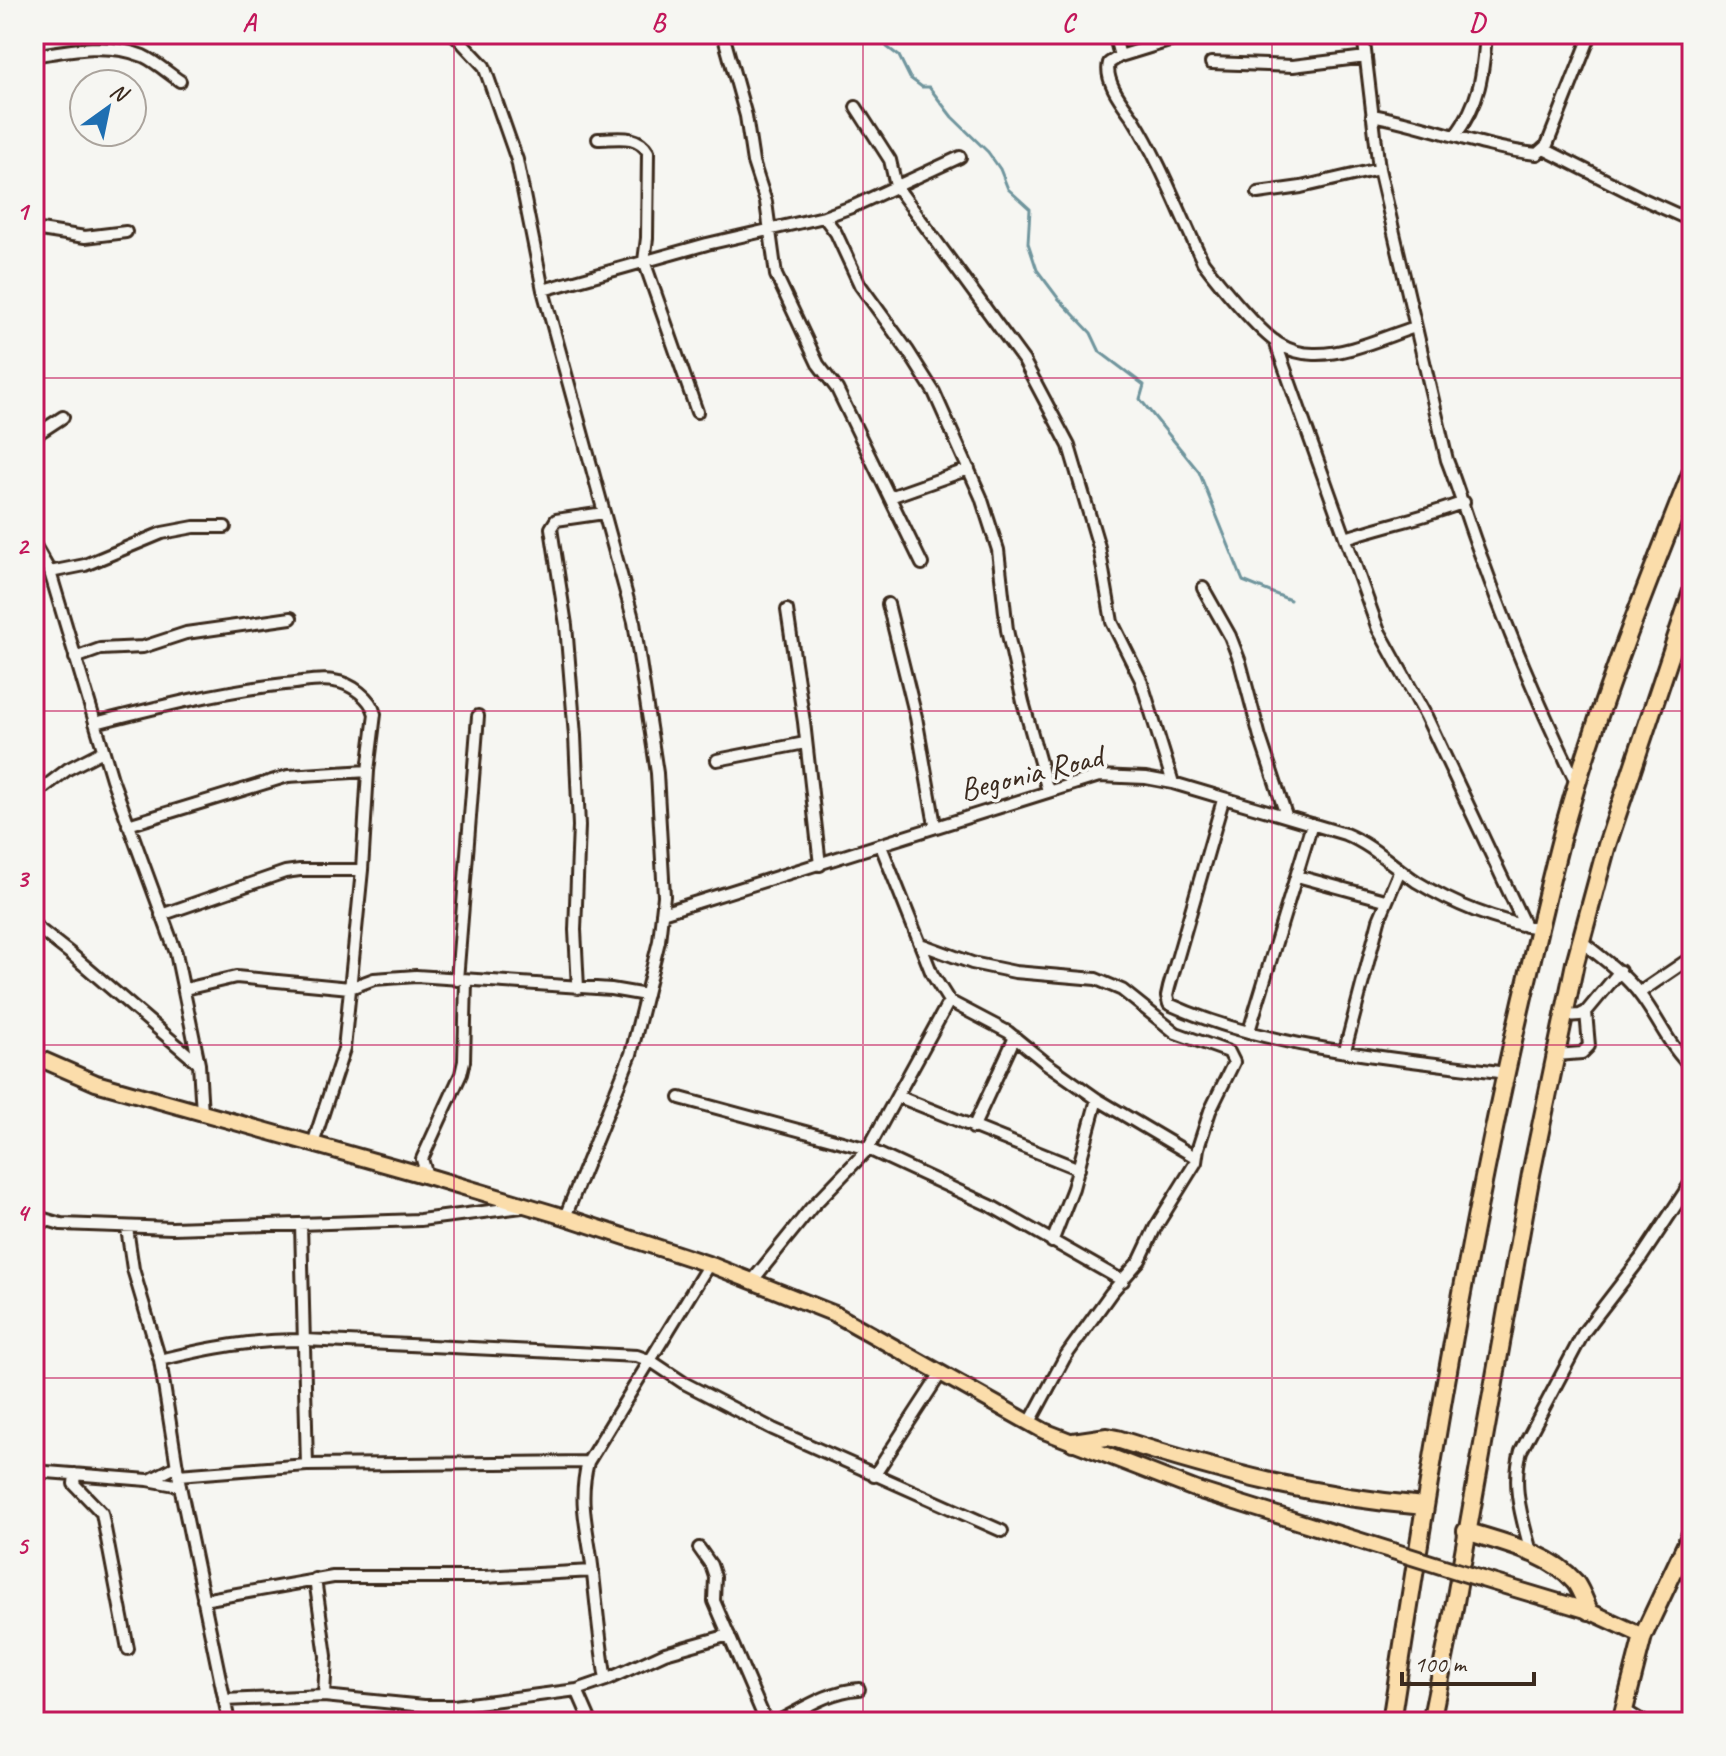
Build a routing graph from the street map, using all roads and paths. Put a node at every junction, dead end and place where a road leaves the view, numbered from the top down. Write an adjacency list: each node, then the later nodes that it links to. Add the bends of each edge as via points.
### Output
1 (454, 34): 28 (street, via 491,81 517,160)
2 (723, 34): 24 (street)
3 (1114, 34): 9 (street)
4 (1192, 34): 9 (street)
5 (1363, 34): 10 (street)
6 (1486, 34): 15 (street, via 1477,99)
7 (1591, 34): 17 (street)
8 (34, 56): 12 (street, via 86,47 136,54)
9 (1120, 56): 30 (street, via 1107,70 1203,262)
10 (1366, 57): 11 (street, via 1293,66); 14 (street)
11 (1211, 63)
12 (180, 81)
13 (856, 107): 20 (street, via 890,160)
14 (1372, 115): 15 (street); 19 (street)
15 (1455, 136): 17 (street, via 1508,151 1537,154)
16 (598, 139): 27 (street, via 636,138 648,152)
17 (1544, 149): 23 (street)
18 (960, 157): 20 (street)
19 (1379, 169): 21 (street); 29 (street)
20 (896, 186): 22 (street); 56 (street, via 1024,361 1069,446 1099,547 1112,622 1141,680)
21 (1258, 193)
22 (824, 217): 24 (street); 34 (street, via 860,285 934,392)
23 (1692, 221)
24 (770, 227): 27 (street); 36 (street, via 776,275)
25 (34, 229): 26 (street, via 85,237)
26 (126, 232)
27 (644, 261): 28 (street); 31 (street)
28 (543, 290): 38 (street)
29 (1415, 327): 30 (street, via 1316,354); 37 (street, via 1447,460)
30 (1275, 341): 40 (street)
31 (697, 412)
32 (63, 417): 33 (street)
33 (34, 436)
34 (969, 469): 36 (street); 58 (street, via 998,550 1007,630)
35 (1692, 471): 57 (highway)
36 (890, 497): 42 (street)
37 (1464, 502): 40 (street); 57 (street, via 1486,571)
38 (604, 513): 71 (street, via 640,650 657,773); 81 (street, via 556,520 551,528 575,736)
39 (225, 527): 43 (street, via 162,533 85,565)
40 (1346, 538): 74 (street, via 1378,629)
41 (34, 544): 43 (street)
42 (922, 564)
43 (50, 572): 49 (street)
44 (1203, 588): 61 (street, via 1240,662)
45 (1692, 591): 75 (highway, via 1607,845)
46 (888, 604): 64 (street)
47 (787, 610): 52 (street)
48 (291, 618): 49 (street, via 186,633 143,647 100,649)
49 (75, 658): 51 (street)
50 (478, 716): 79 (street)
51 (95, 723): 53 (street); 55 (street, via 246,688 335,681 373,706)
52 (805, 743): 54 (street); 66 (street)
53 (103, 751): 59 (street); 63 (street)
54 (717, 760)
55 (368, 771): 63 (street, via 288,776); 67 (street)
56 (1173, 783): 58 (street, Begonia Road, via 1099,776); 60 (street, Begonia Road)
57 (1577, 783): 74 (highway)
58 (1048, 791): 64 (street, Begonia Road)
59 (34, 795)
60 (1223, 800): 61 (street, Begonia Road); 88 (street, via 1167,996 1169,1004 1188,1013)
61 (1286, 815): 62 (street, Begonia Road)
62 (1312, 824): 68 (street, Begonia Road, via 1358,839); 69 (street)
63 (128, 825): 72 (street)
64 (935, 825): 65 (street, Begonia Road)
65 (881, 846): 66 (street, Begonia Road); 76 (street)
66 (820, 865): 71 (street, Begonia Road)
67 (362, 870): 72 (street, via 285,872); 80 (street)
68 (1400, 870): 70 (street); 74 (street, Begonia Road, via 1450,901)
69 (1297, 876): 70 (street); 88 (street)
70 (1385, 900): 90 (street)
71 (662, 913): 84 (street)
72 (161, 915): 82 (street)
73 (34, 925): 93 (street)
74 (1532, 927): 95 (highway)
75 (1581, 941): 78 (street); 87 (highway)
76 (923, 945): 85 (street, via 932,974); 103 (street, via 1015,972 1096,979 1122,990 1176,1033 1229,1052 1234,1062)
77 (1692, 957): 83 (street)
78 (1620, 971): 83 (street); 86 (street)
79 (462, 980): 80 (street, via 374,979); 81 (street); 105 (street, via 464,1061 422,1159)
80 (350, 988): 82 (street, via 236,977); 101 (street, via 340,1066)
81 (578, 988): 84 (street)
82 (185, 989): 93 (street)
83 (1639, 993): 94 (street)
84 (646, 995): 109 (street, via 631,1054)
85 (949, 1001): 89 (street); 96 (street)
86 (1586, 1012): 87 (street); 91 (street, via 1589,1046 1582,1053)
87 (1565, 1016): 91 (highway)
88 (1249, 1031): 90 (street)
89 (1015, 1037): 98 (street); 100 (street)
90 (1345, 1050): 95 (street)
91 (1556, 1055): 131 (highway)
92 (34, 1056): 99 (main road, via 96,1083)
93 (199, 1064): 99 (street)
94 (1692, 1068)
95 (1506, 1073): 129 (highway)
96 (897, 1096): 100 (street); 102 (street)
97 (680, 1098): 102 (street)
98 (1097, 1099): 103 (street); 104 (street)
99 (202, 1113): 101 (main road)
100 (973, 1128): 104 (street)
101 (313, 1144): 105 (main road)
102 (868, 1149): 112 (street, via 991,1206); 114 (street)
103 (1195, 1157): 115 (street, via 1140,1260)
104 (1079, 1169): 112 (street)
105 (427, 1176): 107 (main road)
106 (1692, 1181): 134 (street, via 1584,1332 1521,1451 1516,1482)
107 (528, 1206): 109 (main road); 110 (street, via 420,1220)
108 (34, 1216): 111 (street, via 61,1224)
109 (565, 1217): 113 (main road)
110 (301, 1224): 111 (street); 116 (street)
111 (127, 1228): 117 (street, via 133,1269)
112 (1052, 1242): 115 (street)
113 (709, 1264): 114 (main road); 118 (street)
114 (753, 1280): 119 (main road, via 835,1314)
115 (1123, 1281): 120 (street, via 1065,1357)
116 (305, 1340): 117 (street, via 220,1345); 118 (street, via 629,1355); 123 (street)
117 (160, 1360): 126 (street)
118 (651, 1361): 122 (street); 127 (street, via 761,1423)
119 (941, 1373): 120 (main road); 127 (street)
120 (1029, 1424): 121 (main road)
121 (1073, 1442): 129 (highway, via 1107,1437 1288,1488); 138 (main road, bridge, via 1197,1490)
122 (588, 1462): 123 (street); 135 (street, via 582,1511)
123 (307, 1465): 126 (street)
124 (34, 1471): 125 (street)
125 (75, 1474): 128 (street); 141 (street, via 74,1484 102,1513)
126 (179, 1476): 128 (street); 128 (street); 137 (street)
127 (874, 1476): 130 (street)
128 (148, 1480)
129 (1424, 1506): 153 (highway)
130 (1002, 1531)
131 (1466, 1531): 134 (highway); 154 (highway)
132 (1692, 1532): 140 (highway)
133 (699, 1548): 139 (street, via 711,1565 714,1601)
134 (1531, 1552): 138 (highway, via 1575,1583)
135 (593, 1571): 136 (street); 142 (street)
136 (315, 1579): 137 (street); 145 (street, via 326,1656)
137 (203, 1600): 146 (street)
138 (1589, 1611): 140 (main road)
139 (729, 1635): 142 (street, via 665,1653); 151 (street)
140 (1643, 1636): 147 (highway)
141 (128, 1649)
142 (606, 1680): 144 (street)
143 (859, 1689): 148 (street, via 828,1696)
144 (577, 1690): 145 (street, via 454,1706); 150 (street)
145 (324, 1696): 146 (street)
146 (224, 1700): 149 (street)
147 (1623, 1716): 155 (street)
148 (791, 1719): 152 (street)
149 (229, 1722)
150 (591, 1722)
151 (766, 1722)
152 (777, 1722)
153 (1391, 1722)
154 (1431, 1722)
155 (1644, 1722)

